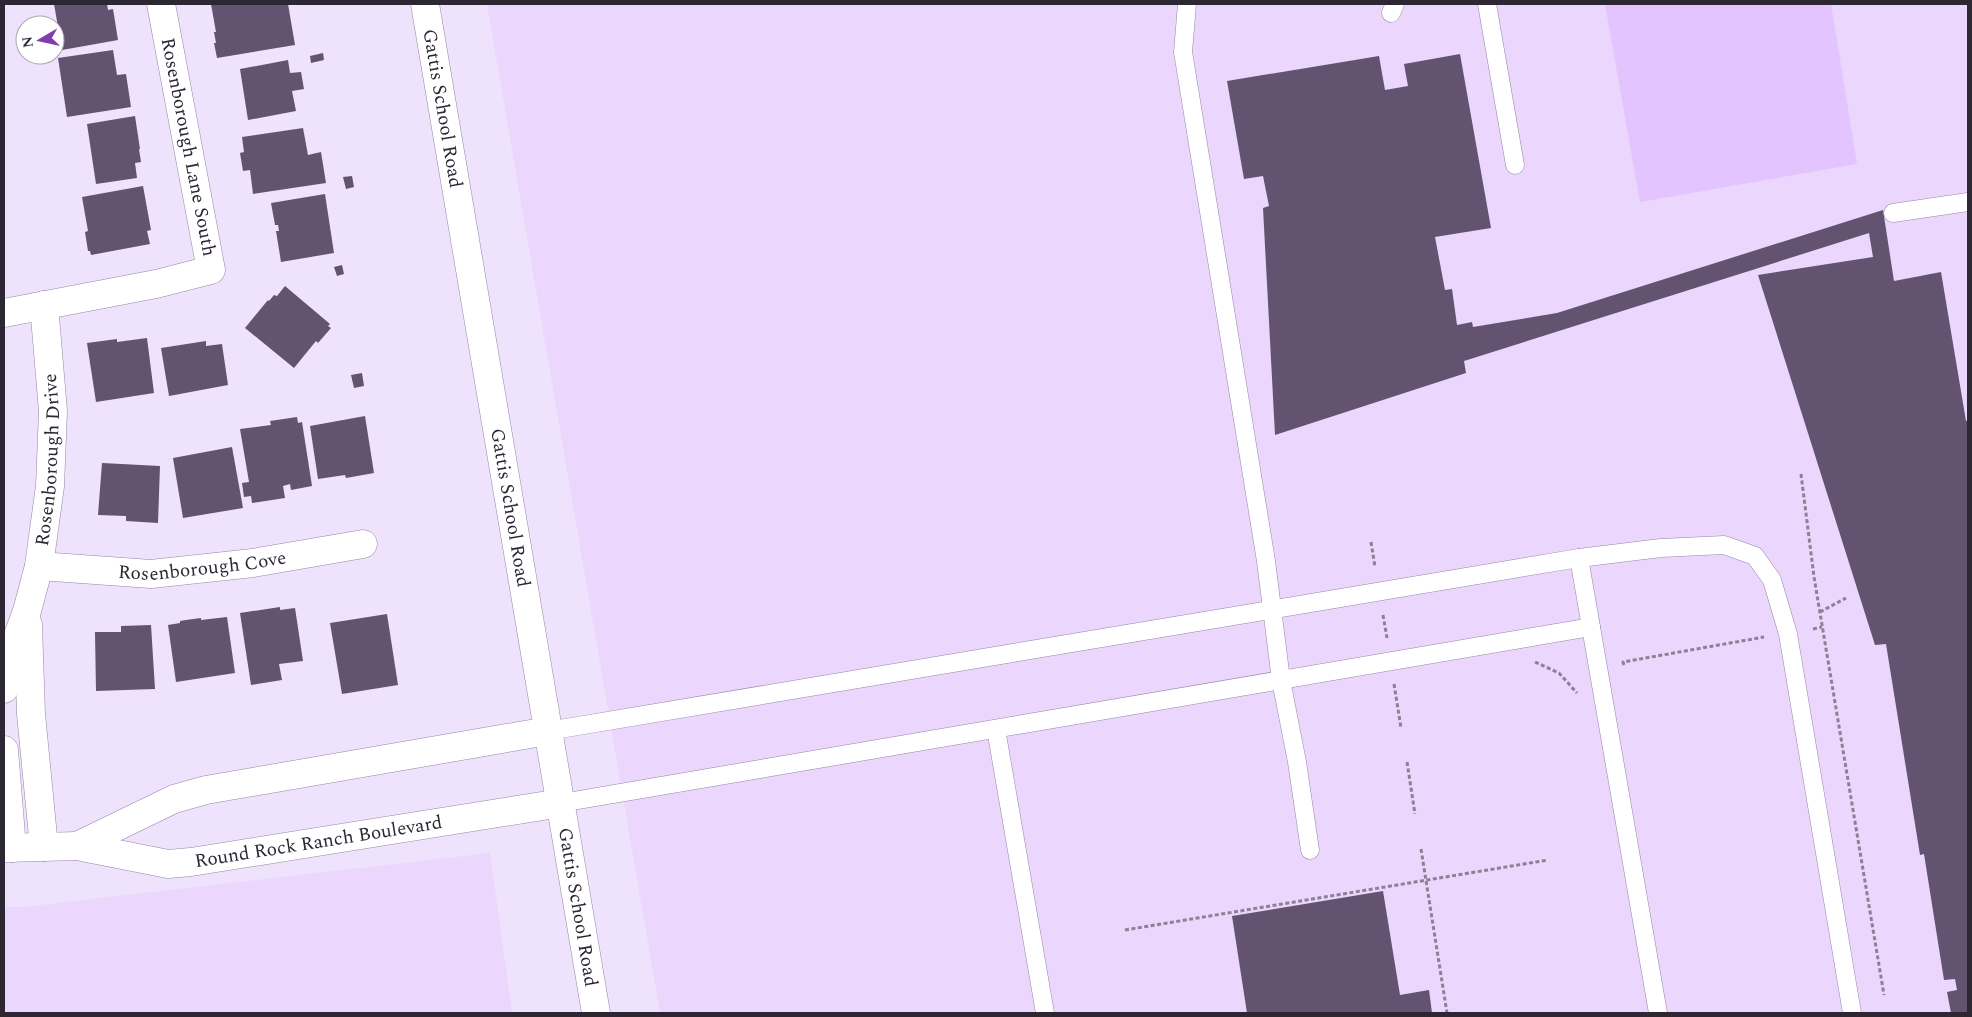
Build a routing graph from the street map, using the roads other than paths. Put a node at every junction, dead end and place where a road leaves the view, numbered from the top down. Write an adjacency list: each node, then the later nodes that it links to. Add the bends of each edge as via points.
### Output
1 (161, 4): 8 (street, Rosenborough Lane South, via 211,270)
2 (425, 4): 19 (street, Gattis School Road)
3 (1187, 4): 13 (lane, via 1184,52)
4 (1487, 4): 5 (lane)
5 (1515, 165)
6 (1968, 202): 7 (lane)
7 (1893, 213)
8 (44, 306): 9 (street); 12 (street, Rosenborough Drive, via 53,411 50,486)
9 (4, 313)
10 (363, 544): 12 (street, Rosenborough Cove, via 253,563 151,574)
11 (1579, 558): 13 (lane); 15 (lane); 29 (lane, via 1661,548 1724,545 1755,556 1772,580 1788,634)
12 (40, 566): 14 (street, Rosenborough Drive)
13 (1272, 609): 16 (lane); 19 (lane)
14 (27, 611): 17 (street, Rosenborough Drive, via 8,663); 23 (street, Rosenborough Drive, via 31,714)
15 (1590, 627): 16 (lane); 28 (lane)
16 (1281, 680): 18 (lane); 25 (lane)
17 (4, 689)
18 (996, 729): 21 (lane); 27 (lane)
19 (548, 731): 21 (street, Gattis School Road); 22 (street, Round Rock Ranch Boulevard, via 206,790 174,798)
20 (4, 750): 24 (street)
21 (561, 803): 22 (street, Round Rock Ranch Boulevard, via 192,862 168,864); 26 (street, Gattis School Road)
22 (77, 846): 23 (street, Round Rock Ranch Boulevard)
23 (44, 847): 24 (street, Round Rock Ranch Boulevard)
24 (8, 848)
25 (1310, 850)
26 (596, 1013)
27 (1045, 1013)
28 (1658, 1013)
29 (1852, 1013)

